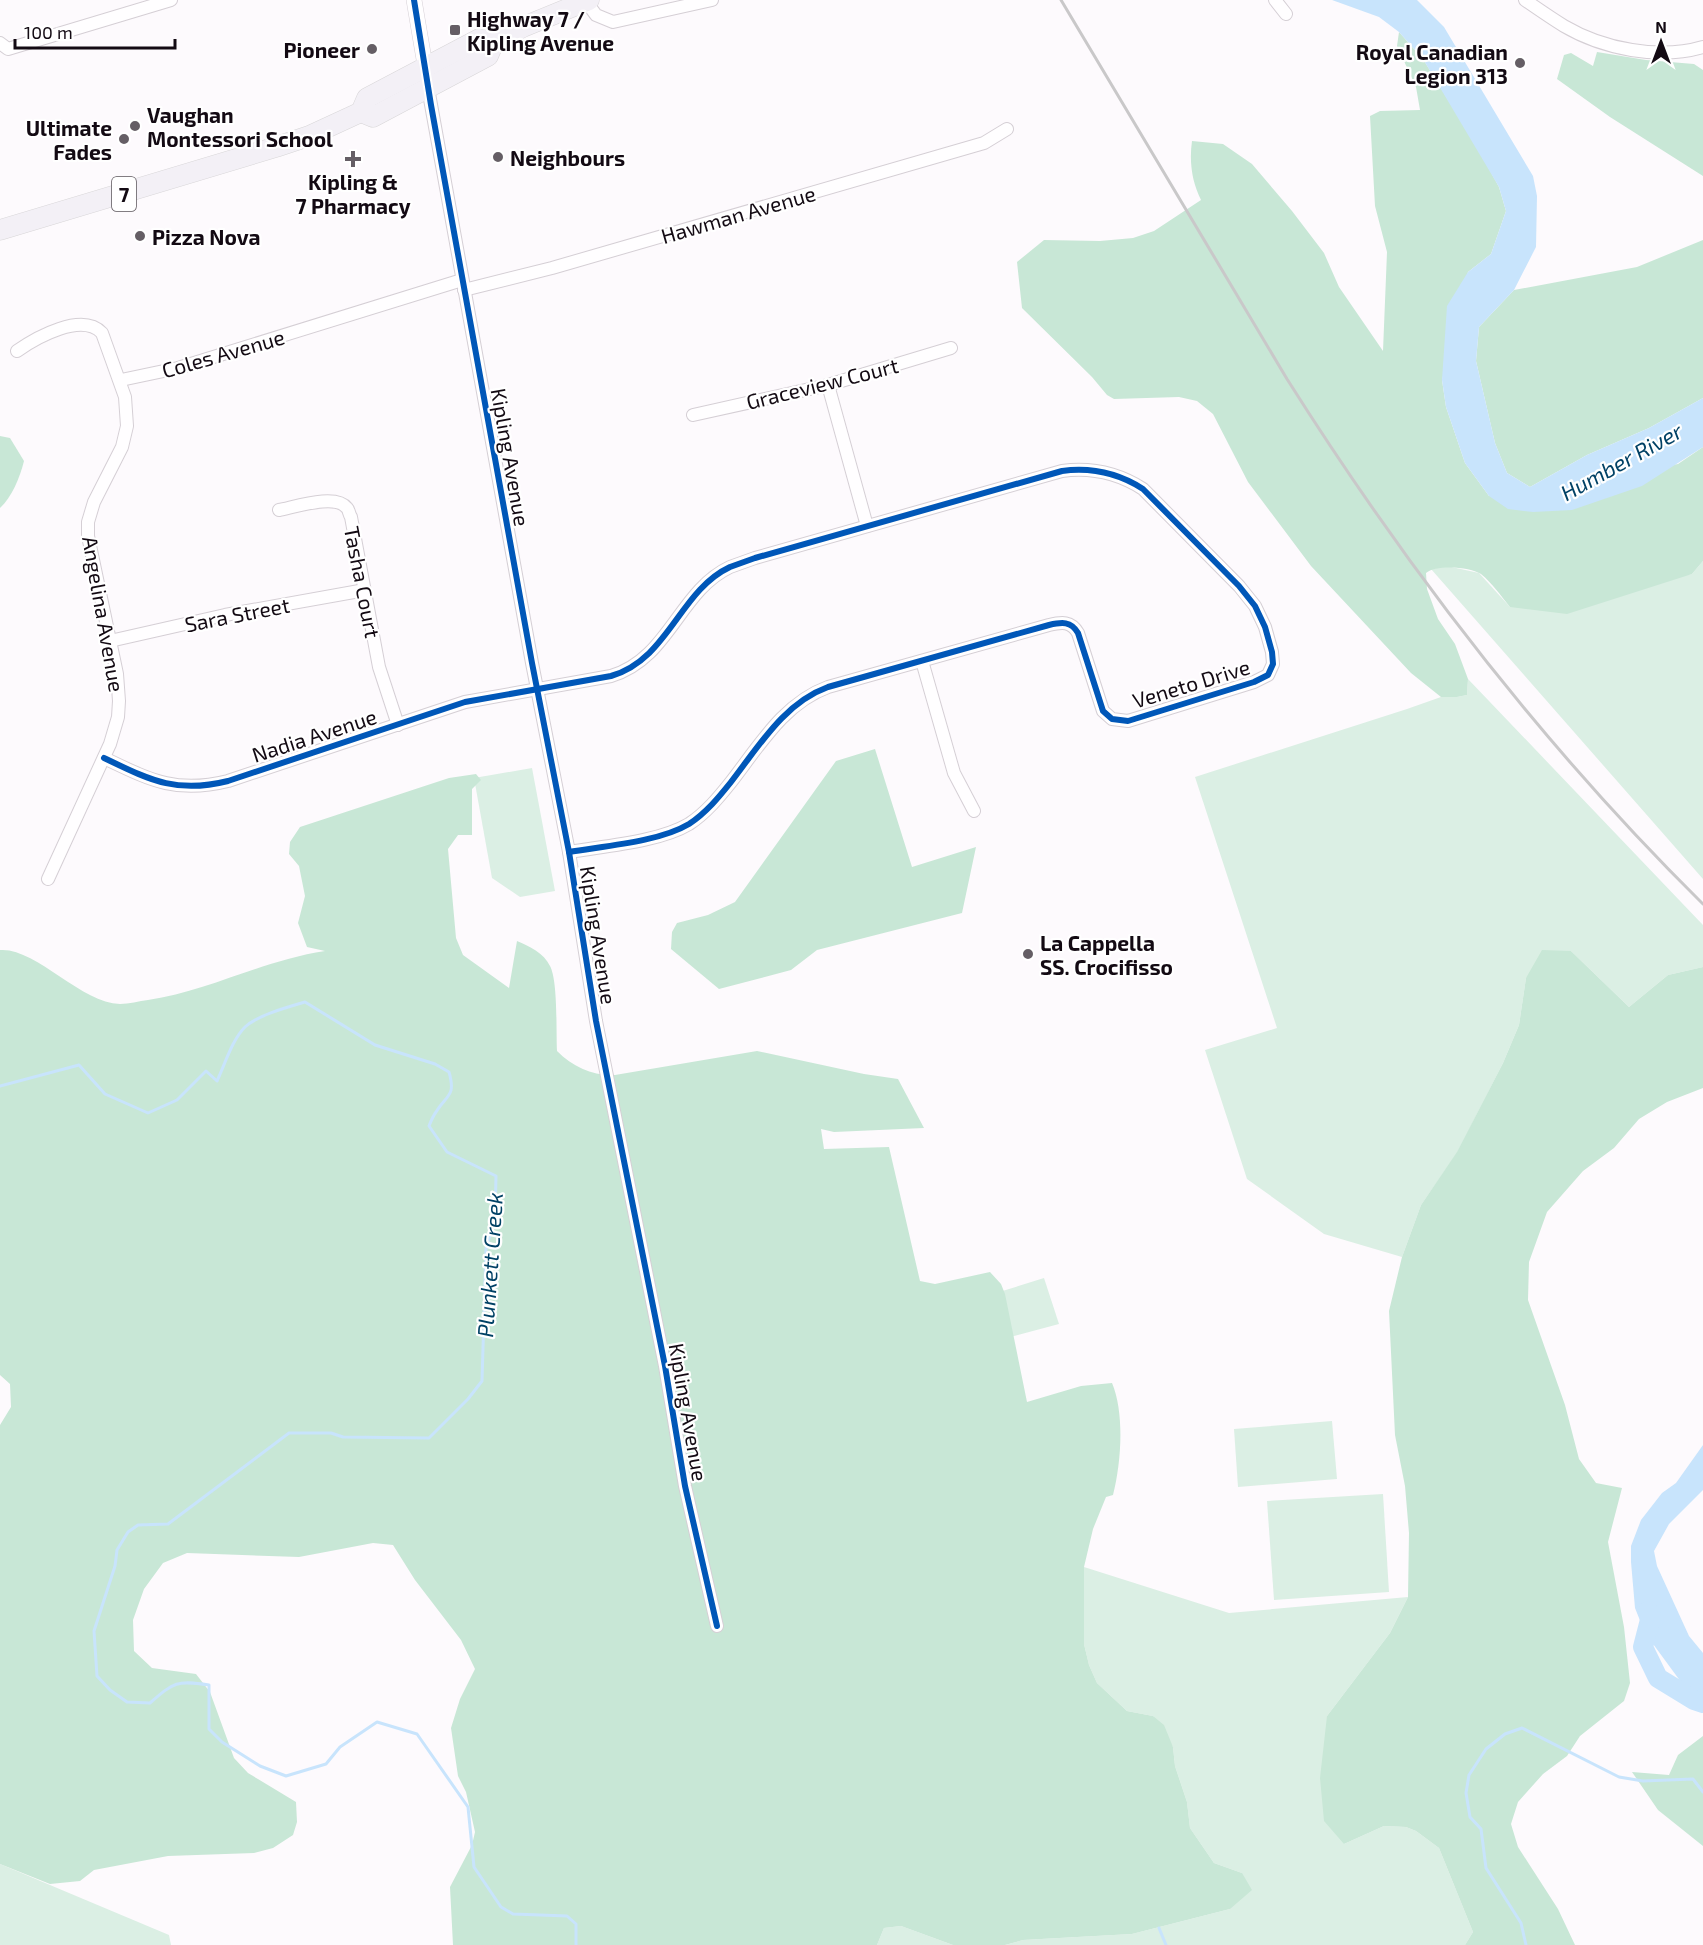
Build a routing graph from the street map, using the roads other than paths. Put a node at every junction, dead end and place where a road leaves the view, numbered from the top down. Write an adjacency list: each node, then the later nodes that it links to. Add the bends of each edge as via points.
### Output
1 (171, 0): 7 (street)
2 (414, 0): 12 (street, Kipling Avenue)
3 (586, 0): 4 (street, via 596,15 613,22); 9 (main road, 7)
4 (712, 0)
5 (1275, 0): 8 (street)
6 (1525, 0): 11 (street, via 1566,27 1619,47 1670,52)
7 (155, 2): 10 (street, via 8,49)
8 (1286, 14)
9 (494, 42): 12 (main road, 7, via 479,39); 13 (main road, 7, via 488,56)
10 (0, 43)
11 (1703, 47)
12 (425, 68): 13 (street, Kipling Avenue); 14 (main road, 7, via 367,98)
13 (428, 88): 14 (main road, 7, via 373,117); 17 (street, Kipling Avenue)
14 (361, 112): 16 (main road, 7, via 276,147)
15 (1007, 129): 17 (street, Hawman Avenue, via 984,143 563,265)
16 (0, 230)
17 (463, 285): 20 (street, Coles Avenue, via 178,368); 28 (street, Kipling Avenue)
18 (951, 348): 21 (street, Graceview Court)
19 (17, 351): 20 (street, via 37,337 80,324 91,325 102,333)
20 (121, 380): 26 (street, Angelina Avenue, via 127,409 125,437 97,493 88,522 89,549)
21 (828, 385): 22 (street, Graceview Court); 24 (street)
22 (693, 415)
23 (279, 510): 25 (street, Tasha Court, via 328,500 347,507)
24 (867, 526): 27 (street, Veneto Drive, via 1062,471 1092,470 1119,476 1154,499 1248,596 1261,616 1273,664 1262,679 1120,721 1103,711 1078,633 1067,622); 28 (street, Veneto Drive, via 722,571 699,590 657,647 632,667 612,676)
25 (365, 590): 26 (street, Sara Street); 29 (street, Tasha Court, via 379,667)
26 (110, 641): 30 (street, Angelina Avenue, via 119,701 115,729)
27 (922, 661): 31 (street, via 954,773); 32 (street, Veneto Drive, via 828,687 802,699 780,719 716,801 682,828)
28 (537, 689): 29 (street, Nadia Avenue, via 473,700); 32 (street, Kipling Avenue)
29 (398, 725): 30 (street, Nadia Avenue, via 203,786 156,781)
30 (104, 758): 33 (street, Angelina Avenue)
31 (974, 811)
32 (569, 852): 34 (street, Kipling Avenue, via 596,1022 685,1486)
33 (48, 879)
34 (717, 1626)

